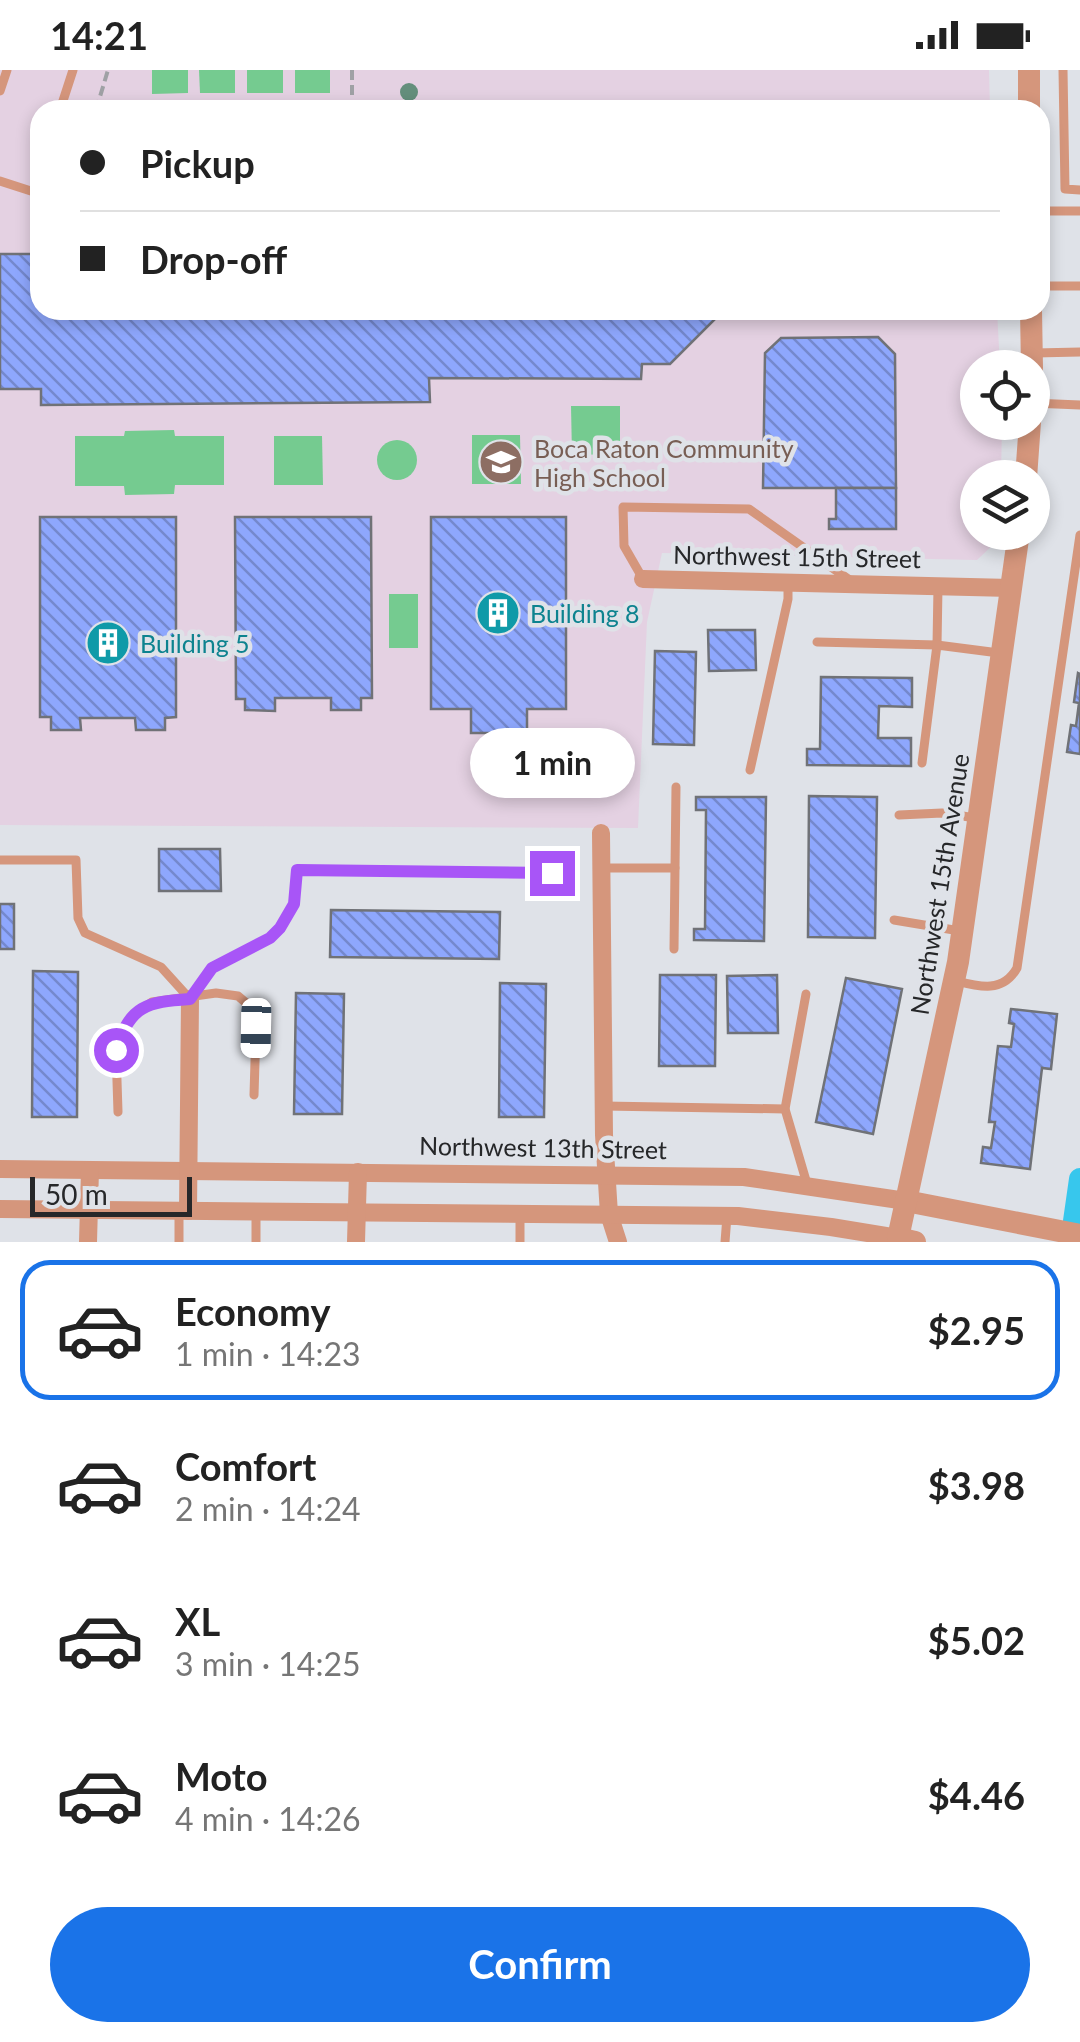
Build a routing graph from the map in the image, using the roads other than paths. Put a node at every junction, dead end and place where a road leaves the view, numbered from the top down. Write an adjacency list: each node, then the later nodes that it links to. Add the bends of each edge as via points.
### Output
1 (7, 70): 5 (lane)
2 (72, 70): 6 (lane)
3 (1029, 70): 7 (street)
4 (1063, 70): 9 (lane, via 1065,190)
5 (0, 92)
6 (63, 100)
7 (1029, 100)
8 (0, 181): 10 (lane)
9 (1080, 190)
10 (30, 191)
11 (1080, 211): 12 (lane)
12 (1050, 212)
13 (1050, 286): 14 (lane)
14 (1080, 286)
15 (1032, 320): 16 (street)
16 (1032, 350)
17 (1080, 352): 18 (lane)
18 (1050, 357)
19 (1050, 404): 20 (lane)
20 (1080, 405)
21 (1080, 535): 44 (lane, via 1017,968 998,986)
22 (1016, 550): 27 (street, Northwest 15th Avenue)
23 (643, 578): 24 (street, Northwest 15th Street); 25 (lane, via 624,546 624,507 750,510)
24 (788, 582): 25 (street, Northwest 15th Street); 32 (lane)
25 (854, 583): 26 (street, Northwest 15th Street)
26 (938, 584): 27 (street, Northwest 15th Street); 29 (lane)
27 (1011, 588): 30 (street, Northwest 15th Avenue)
28 (817, 642): 29 (lane)
29 (938, 644): 30 (lane); 31 (lane)
30 (1002, 653): 35 (street, Northwest 15th Avenue)
31 (922, 763)
32 (750, 770)
33 (676, 787): 39 (lane)
34 (899, 815): 35 (lane)
35 (978, 818): 42 (street, Northwest 15th Avenue)
36 (601, 833): 38 (street)
37 (0, 860): 46 (lane, via 76,860 84,933 161,968)
38 (601, 868): 39 (lane); 48 (street)
39 (676, 868): 43 (lane)
40 (552, 873): 46 (lane, via 297,870 294,904 280,928 212,968)
41 (894, 920): 42 (lane)
42 (962, 932): 44 (street, Northwest 15th Avenue)
43 (674, 950)
44 (954, 981): 57 (street, Northwest 15th Avenue)
45 (806, 994): 49 (lane)
46 (190, 999): 47 (lane, via 224,993 251,1007); 50 (lane, via 146,1004 126,1025 116,1050); 53 (street)
47 (254, 1095)
48 (604, 1106): 49 (lane); 55 (street)
49 (785, 1110): 56 (lane)
50 (118, 1112)
51 (0, 1169): 52 (street, Northwest 13th Street)
52 (90, 1170): 53 (street, Northwest 13th Street); 59 (street)
53 (188, 1170): 54 (street, Northwest 13th Street); 60 (street)
54 (358, 1172): 55 (street, Northwest 13th Street); 62 (street)
55 (606, 1175): 56 (street, Northwest 13th Street); 64 (street)
56 (807, 1184): 57 (street, Northwest 13th Street)
57 (906, 1201): 66 (street, Northwest 13th Street); 67 (street, Northwest 15th Avenue)
58 (0, 1209): 59 (street)
59 (88, 1210): 60 (street); 68 (street)
60 (184, 1211): 61 (street); 69 (lane)
61 (256, 1212): 62 (street); 70 (lane)
62 (356, 1213): 63 (street); 71 (street)
63 (520, 1214): 64 (street); 72 (lane)
64 (609, 1214): 65 (street); 73 (street)
65 (727, 1216): 67 (street); 74 (lane)
66 (1080, 1235)
67 (903, 1241)
68 (88, 1242)
69 (180, 1242)
70 (256, 1242)
71 (356, 1242)
72 (520, 1242)
73 (618, 1242)
74 (725, 1242)

